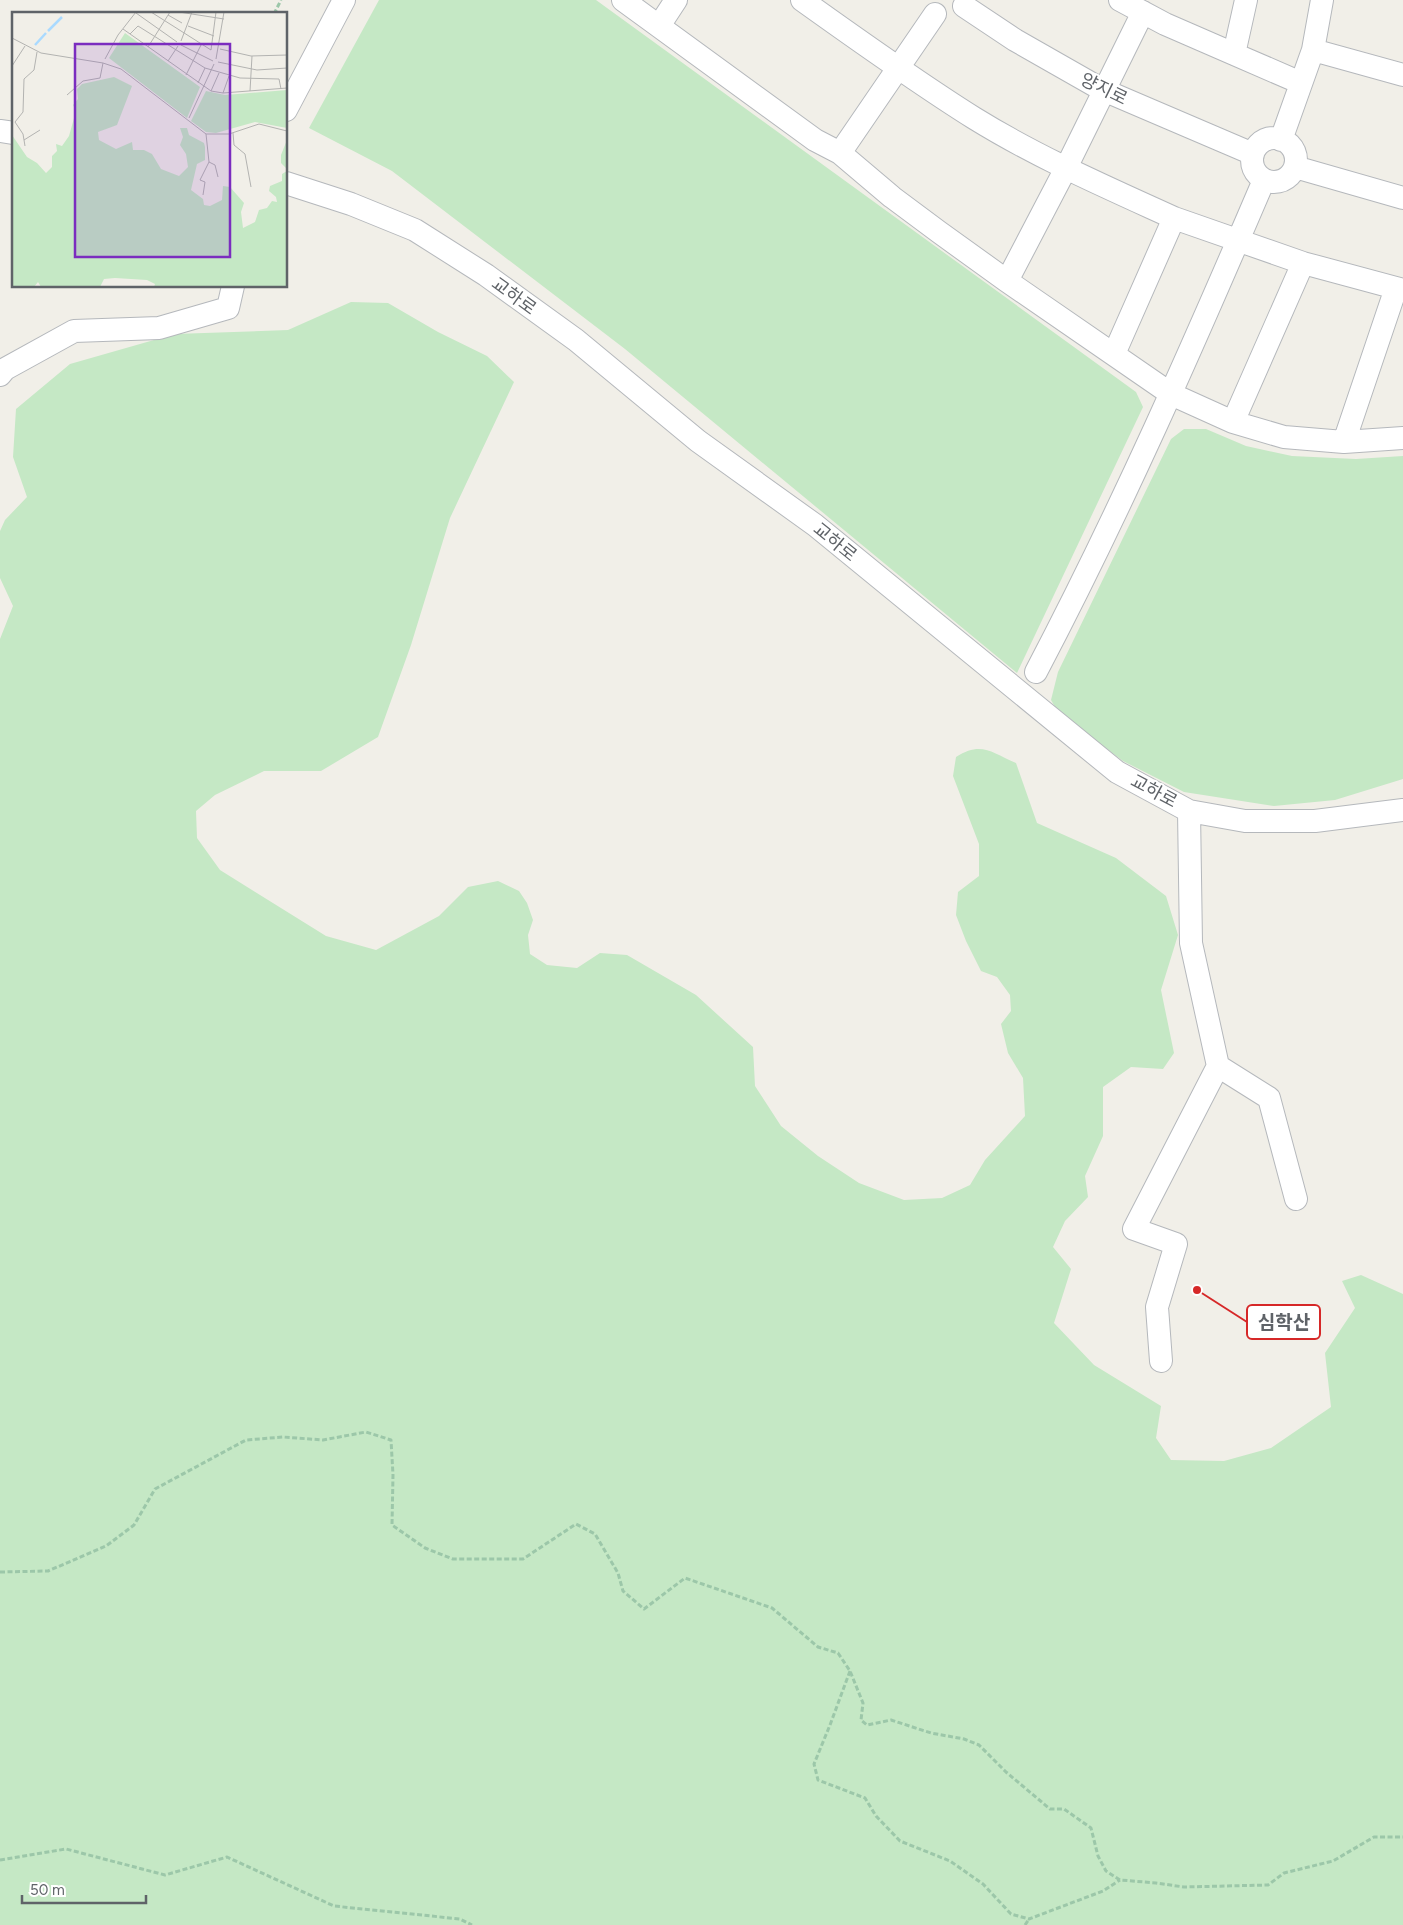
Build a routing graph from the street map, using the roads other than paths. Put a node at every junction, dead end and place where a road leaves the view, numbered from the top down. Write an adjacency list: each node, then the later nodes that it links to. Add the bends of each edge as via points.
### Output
1 (344, 0): 18 (street)
2 (623, 0): 11 (street)
3 (676, 0): 11 (street)
4 (802, 0): 14 (street)
5 (1120, 0): 10 (street)
6 (1246, 0): 13 (street)
7 (1322, 0): 12 (street)
8 (965, 3): 9 (street, via 957,14 942,17); 17 (street, 양지로, via 1014,40)
9 (930, 7): 14 (street)
10 (1143, 12): 13 (street); 17 (street)
11 (659, 26): 20 (street, via 815,140)
12 (1313, 50): 15 (street); 16 (street)
13 (1234, 54): 16 (street)
14 (897, 67): 20 (street); 23 (street, via 975,119)
15 (1403, 75)
16 (1301, 83): 19 (street)
17 (1104, 91): 21 (street, 양지로); 23 (street)
18 (288, 106)
19 (1281, 140): 21 (street, via 1267,140); 22 (street, via 1295,154)
20 (840, 153): 30 (street, via 892,197)
21 (1253, 154): 24 (street, via 1254,169)
22 (1295, 167): 24 (street, via 1286,179); 26 (street)
23 (1066, 168): 27 (street); 30 (street)
24 (1264, 180): 28 (street)
25 (288, 184): 41 (street, 교하로, via 415,230 486,275 576,340 698,441 815,525 1117,772)
26 (1403, 198)
27 (1174, 218): 28 (street); 33 (street)
28 (1238, 241): 29 (street); 35 (street)
29 (1303, 264): 32 (street); 36 (street)
30 (1007, 281): 33 (street)
31 (233, 288): 34 (street, via 228,308 159,328 74,331 5,369)
32 (1399, 289): 38 (street)
33 (1114, 354): 35 (street)
34 (0, 375)
35 (1171, 394): 36 (street); 39 (street)
36 (1233, 422): 38 (street, via 1284,437)
37 (1403, 438): 38 (street)
38 (1344, 442)
39 (1036, 672)
40 (1403, 810): 41 (street, 교하로, via 1315,822 1245,821)
41 (1190, 811): 42 (street, via 1191,943)
42 (1218, 1066): 43 (street, via 1269,1098); 44 (street, via 1134,1229 1176,1244 1157,1307)
43 (1296, 1199)
44 (1161, 1361)

